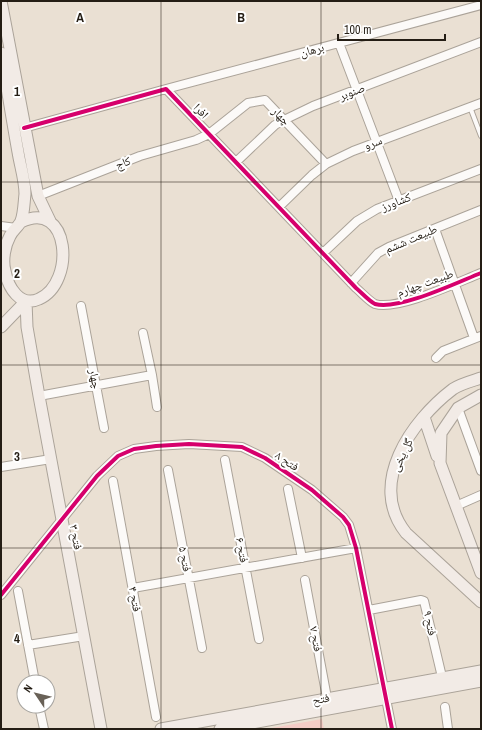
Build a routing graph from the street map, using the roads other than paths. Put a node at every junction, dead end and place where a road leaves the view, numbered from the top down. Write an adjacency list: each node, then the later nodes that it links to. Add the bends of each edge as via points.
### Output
1 (2, 5): 11 (street)
2 (481, 5): 4 (street, برهان)
3 (481, 42): 7 (street, صنوبر)
4 (339, 43): 6 (street, برهان); 7 (street)
5 (1, 53): 23 (street, via 25,192)
6 (166, 89): 11 (street); 12 (street, افرا)
7 (358, 90): 10 (street, صنوبر); 14 (street)
8 (481, 103): 9 (street, سرو)
9 (470, 107): 13 (lane); 14 (street, سرو)
10 (284, 120): 12 (street, چهار, via 265,100 248,103); 15 (street, صنوبر, via 275,125); 16 (street, چهار)
11 (24, 128): 18 (street)
12 (209, 134): 15 (street, افرا); 18 (street, کاج, via 140,156)
13 (481, 136)
14 (377, 142): 16 (street, سرو); 19 (street)
15 (236, 162): 20 (street, افرا)
16 (326, 164): 20 (street, سرو, via 312,174)
17 (481, 169): 19 (street, کشاورز)
18 (38, 196): 22 (street)
19 (399, 201): 26 (street, کشاورز, via 377,209 357,222)
20 (279, 207): 26 (street, افرا)
21 (481, 210): 25 (street, طبیعت ششم)
22 (50, 221): 23 (street, via 30,217); 31 (street, via 61,239 63,265 49,292 39,300)
23 (18, 225): 24 (street); 27 (street, via 10,236)
24 (1, 226)
25 (435, 229): 29 (street, طبیعت ششم, via 378,253); 30 (street)
26 (323, 253): 29 (street, طبیعت چهارم)
27 (3, 267): 31 (street, via 12,290)
28 (481, 273): 30 (street, طبیعت چهارم)
29 (351, 283): 30 (street, طبیعت چهارم, via 375,304 392,305)
30 (454, 283): 35 (street)
31 (26, 301): 33 (street); 41 (street, فتح ۳, via 27,327)
32 (81, 306): 39 (street, چهار)
33 (1, 327)
34 (143, 333): 37 (street)
35 (478, 337): 36 (street, via 443,351)
36 (436, 358)
37 (152, 375): 39 (street); 42 (street)
38 (481, 378): 44 (street, گل یخی, via 454,388)
39 (96, 385): 41 (street); 45 (street, چهار)
40 (481, 395): 43 (street)
41 (39, 396): 46 (street, فتح ۳)
42 (157, 406)
43 (458, 408): 48 (street, via 441,433); 51 (street)
44 (424, 417): 48 (street); 66 (street, گل یخی, via 402,450 393,470 390,492 397,521 406,533)
45 (104, 428)
46 (51, 459): 49 (street); 56 (street, فتح ۳)
47 (224, 460): 59 (street, فتح ۶)
48 (440, 463): 55 (street)
49 (1, 467)
50 (168, 470): 61 (street, فتح ۵)
51 (481, 471)
52 (113, 481): 63 (street, فتح ۴)
53 (288, 489): 58 (street)
54 (481, 495): 55 (street)
55 (456, 506): 60 (street)
56 (63, 518): 57 (street, فتح ۸, via 97,476 118,456 134,449 189,444 242,447 264,458 307,487 343,517 349,525); 65 (street, فتح ۸); 68 (street, فتح ۳)
57 (356, 548): 58 (street); 67 (street, فتح ۸)
58 (302, 558): 59 (street)
59 (245, 568): 61 (street); 69 (street, فتح ۶)
60 (481, 573)
61 (189, 578): 63 (street); 71 (street, فتح ۵)
62 (305, 580): 77 (street, فتح ۷)
63 (133, 588): 80 (street, فتح ۴)
64 (18, 591): 70 (street)
65 (1, 595)
66 (481, 602)
67 (369, 610): 74 (street, فتح ۹, via 424,601); 76 (street, فتح ۸)
68 (84, 636): 70 (street); 82 (street, فتح ۳)
69 (259, 639)
70 (28, 646): 73 (street)
71 (202, 648)
72 (481, 671): 74 (street, فتح)
73 (33, 674)
74 (442, 677): 76 (street, فتح)
75 (481, 681): 76 (street, فتح)
76 (385, 693): 77 (street, فتح); 84 (street, فتح); 85 (street, فتح ۸)
77 (327, 698): 83 (street, فتح)
78 (445, 707): 86 (street)
79 (41, 714): 81 (street)
80 (156, 716)
81 (44, 729)
82 (101, 729)
83 (161, 729)
84 (220, 729)
85 (392, 729)
86 (448, 729)

